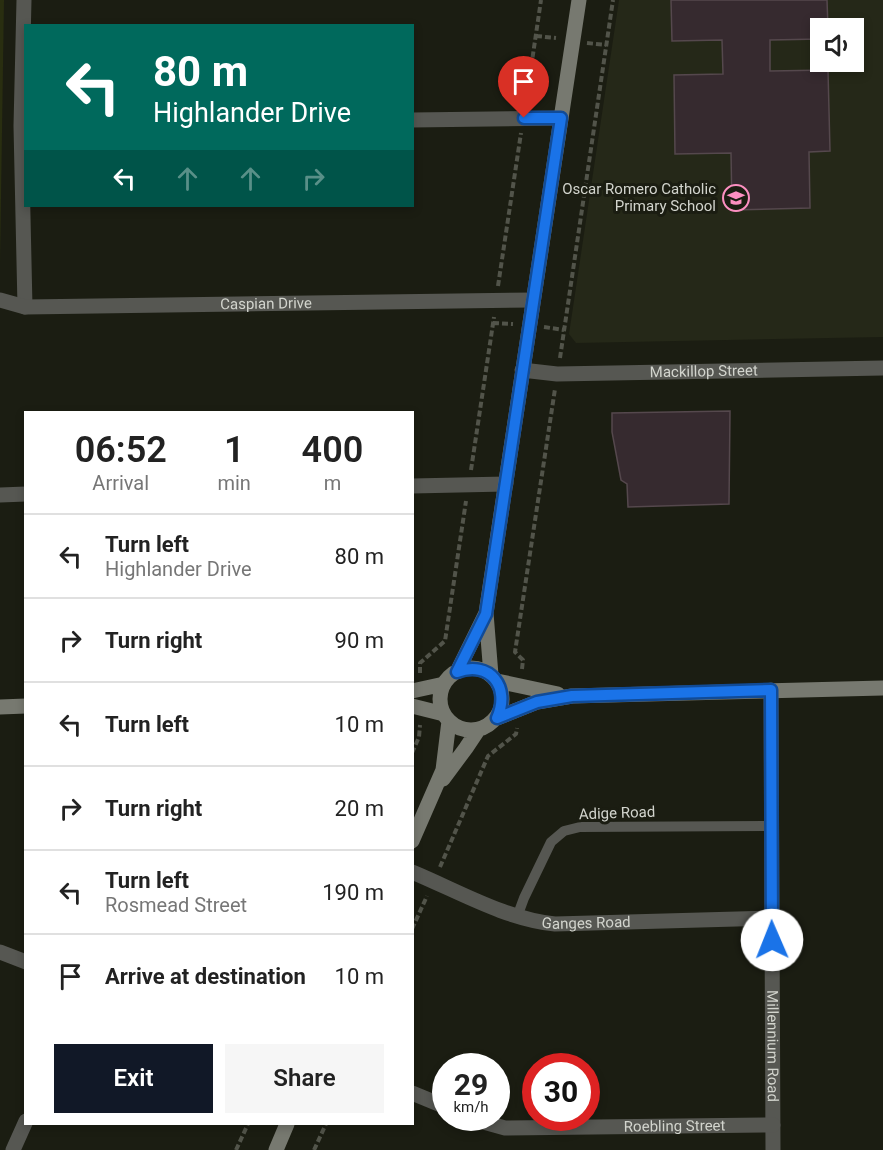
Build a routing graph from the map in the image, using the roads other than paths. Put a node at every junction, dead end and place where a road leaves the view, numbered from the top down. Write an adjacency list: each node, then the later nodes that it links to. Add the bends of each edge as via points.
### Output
1 (24, 0): 5 (street)
2 (579, 0): 3 (street)
3 (561, 118): 4 (street); 7 (street)
4 (414, 120)
5 (23, 126): 8 (street)
6 (0, 300): 8 (street, Caspian Drive)
7 (533, 300): 8 (street, Caspian Drive); 10 (street)
8 (25, 308)
9 (883, 368): 10 (street, Mackillop Street, via 558,374)
10 (522, 370): 11 (street)
11 (506, 484): 12 (street); 15 (street)
12 (414, 486)
13 (24, 494): 14 (street)
14 (0, 495)
15 (486, 614): 16 (street); 17 (street)
16 (457, 672): 17 (street, via 474,668); 18 (street)
17 (494, 678): 22 (street); 27 (street, via 502,699)
18 (444, 684): 20 (street); 26 (street, via 441,704)
19 (883, 688): 21 (street)
20 (417, 690)
21 (771, 690): 22 (street); 30 (street, Millennium Road)
22 (572, 696): 27 (street, via 537,702)
23 (24, 706): 24 (street)
24 (0, 707)
25 (417, 708): 26 (street)
26 (447, 718): 28 (street, via 462,729); 29 (street, via 446,753)
27 (497, 718): 28 (street)
28 (478, 730): 29 (street)
29 (437, 786): 31 (street)
30 (771, 826): 33 (lane, Adige Road, via 580,827 564,831 551,842); 34 (street, Millennium Road)
31 (414, 837)
32 (414, 873): 33 (street, Ganges Road)
33 (517, 917): 34 (street, Ganges Road, via 555,924)
34 (772, 918): 41 (street, Millennium Road)
35 (0, 952): 36 (street)
36 (24, 961)
37 (414, 1095): 38 (street)
38 (432, 1102)
39 (24, 1125): 43 (street)
40 (287, 1125): 44 (street)
41 (773, 1125): 42 (street, Roebling Street); 45 (street, Millennium Road)
42 (510, 1128)
43 (13, 1150)
44 (276, 1150)
45 (773, 1150)

